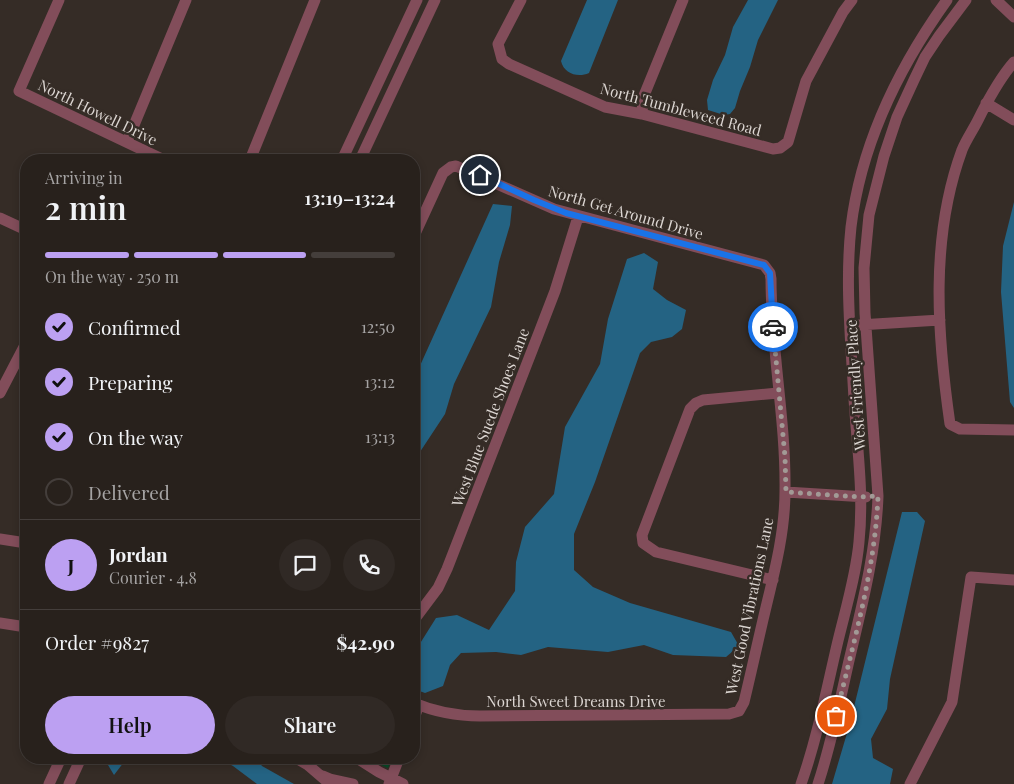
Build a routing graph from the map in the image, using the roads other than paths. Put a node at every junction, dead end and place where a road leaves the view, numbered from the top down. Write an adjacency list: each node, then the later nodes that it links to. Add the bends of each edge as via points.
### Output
1 (59, 0): 17 (street, North Howell Drive, via 19,91)
2 (186, 0): 17 (street)
3 (315, 0): 19 (street)
4 (417, 0): 20 (street)
5 (435, 0): 21 (street)
6 (521, 0): 15 (street, North Tumbleweed Road, via 498,44 502,59 604,107)
7 (682, 0): 15 (street, via 643,98)
8 (852, 0): 15 (street, North Tumbleweed Road, via 806,80 788,142 780,148 773,149)
9 (947, 0): 28 (street, West Friendly Place, via 893,88 858,185 851,227)
10 (966, 0): 29 (street, West Friendly Place, via 925,57 897,117 884,156 869,215 864,268)
11 (996, 0): 12 (street)
12 (1014, 17)
13 (1014, 62): 14 (street)
14 (986, 103): 16 (street); 27 (street, via 962,150 946,207 939,262)
15 (642, 114)
16 (1014, 120)
17 (127, 142): 18 (street, North Howell Drive)
18 (152, 154)
19 (252, 154)
20 (345, 154)
21 (363, 154)
22 (578, 216): 24 (street, North Get Around Drive, via 462,167 451,167 443,173); 26 (street, North Get Around Drive); 41 (street, West Blue Suede Shoes Lane, via 555,291 447,569)
23 (0, 218): 25 (street)
24 (420, 223)
25 (20, 227)
26 (768, 268): 32 (street, West Good Vibrations Lane)
27 (940, 320): 29 (street); 33 (street, via 950,424 960,430)
28 (850, 325): 29 (street); 36 (street, West Friendly Place)
29 (866, 325): 35 (street, West Friendly Place)
30 (20, 355): 31 (street)
31 (0, 393)
32 (778, 393): 34 (street, West Good Vibrations Lane); 39 (street, via 703,400 690,409 642,536 643,543 656,552)
33 (1014, 430)
34 (786, 492): 36 (street); 39 (street, West Good Vibrations Lane)
35 (878, 496): 36 (street); 60 (street, West Friendly Place, via 871,565)
36 (860, 497): 59 (street, West Friendly Place, via 856,562)
37 (0, 540): 38 (street)
38 (20, 542)
39 (773, 580): 45 (street, West Good Vibrations Lane, via 744,702)
40 (1014, 580): 61 (street, via 971,577 952,702)
41 (420, 612)
42 (0, 623): 43 (street)
43 (20, 626)
44 (420, 705): 45 (street, North Sweet Dreams Drive, via 461,716 729,714)
45 (739, 711)
46 (58, 764): 53 (street)
47 (78, 764): 54 (street)
48 (307, 764): 51 (street)
49 (366, 764): 52 (street)
50 (397, 764): 52 (street)
51 (317, 773): 55 (street); 56 (street)
52 (390, 781): 57 (street); 58 (street)
53 (49, 784)
54 (69, 784)
55 (330, 784)
56 (353, 784)
57 (378, 784)
58 (403, 784)
59 (802, 784)
60 (818, 784)
61 (910, 784)

